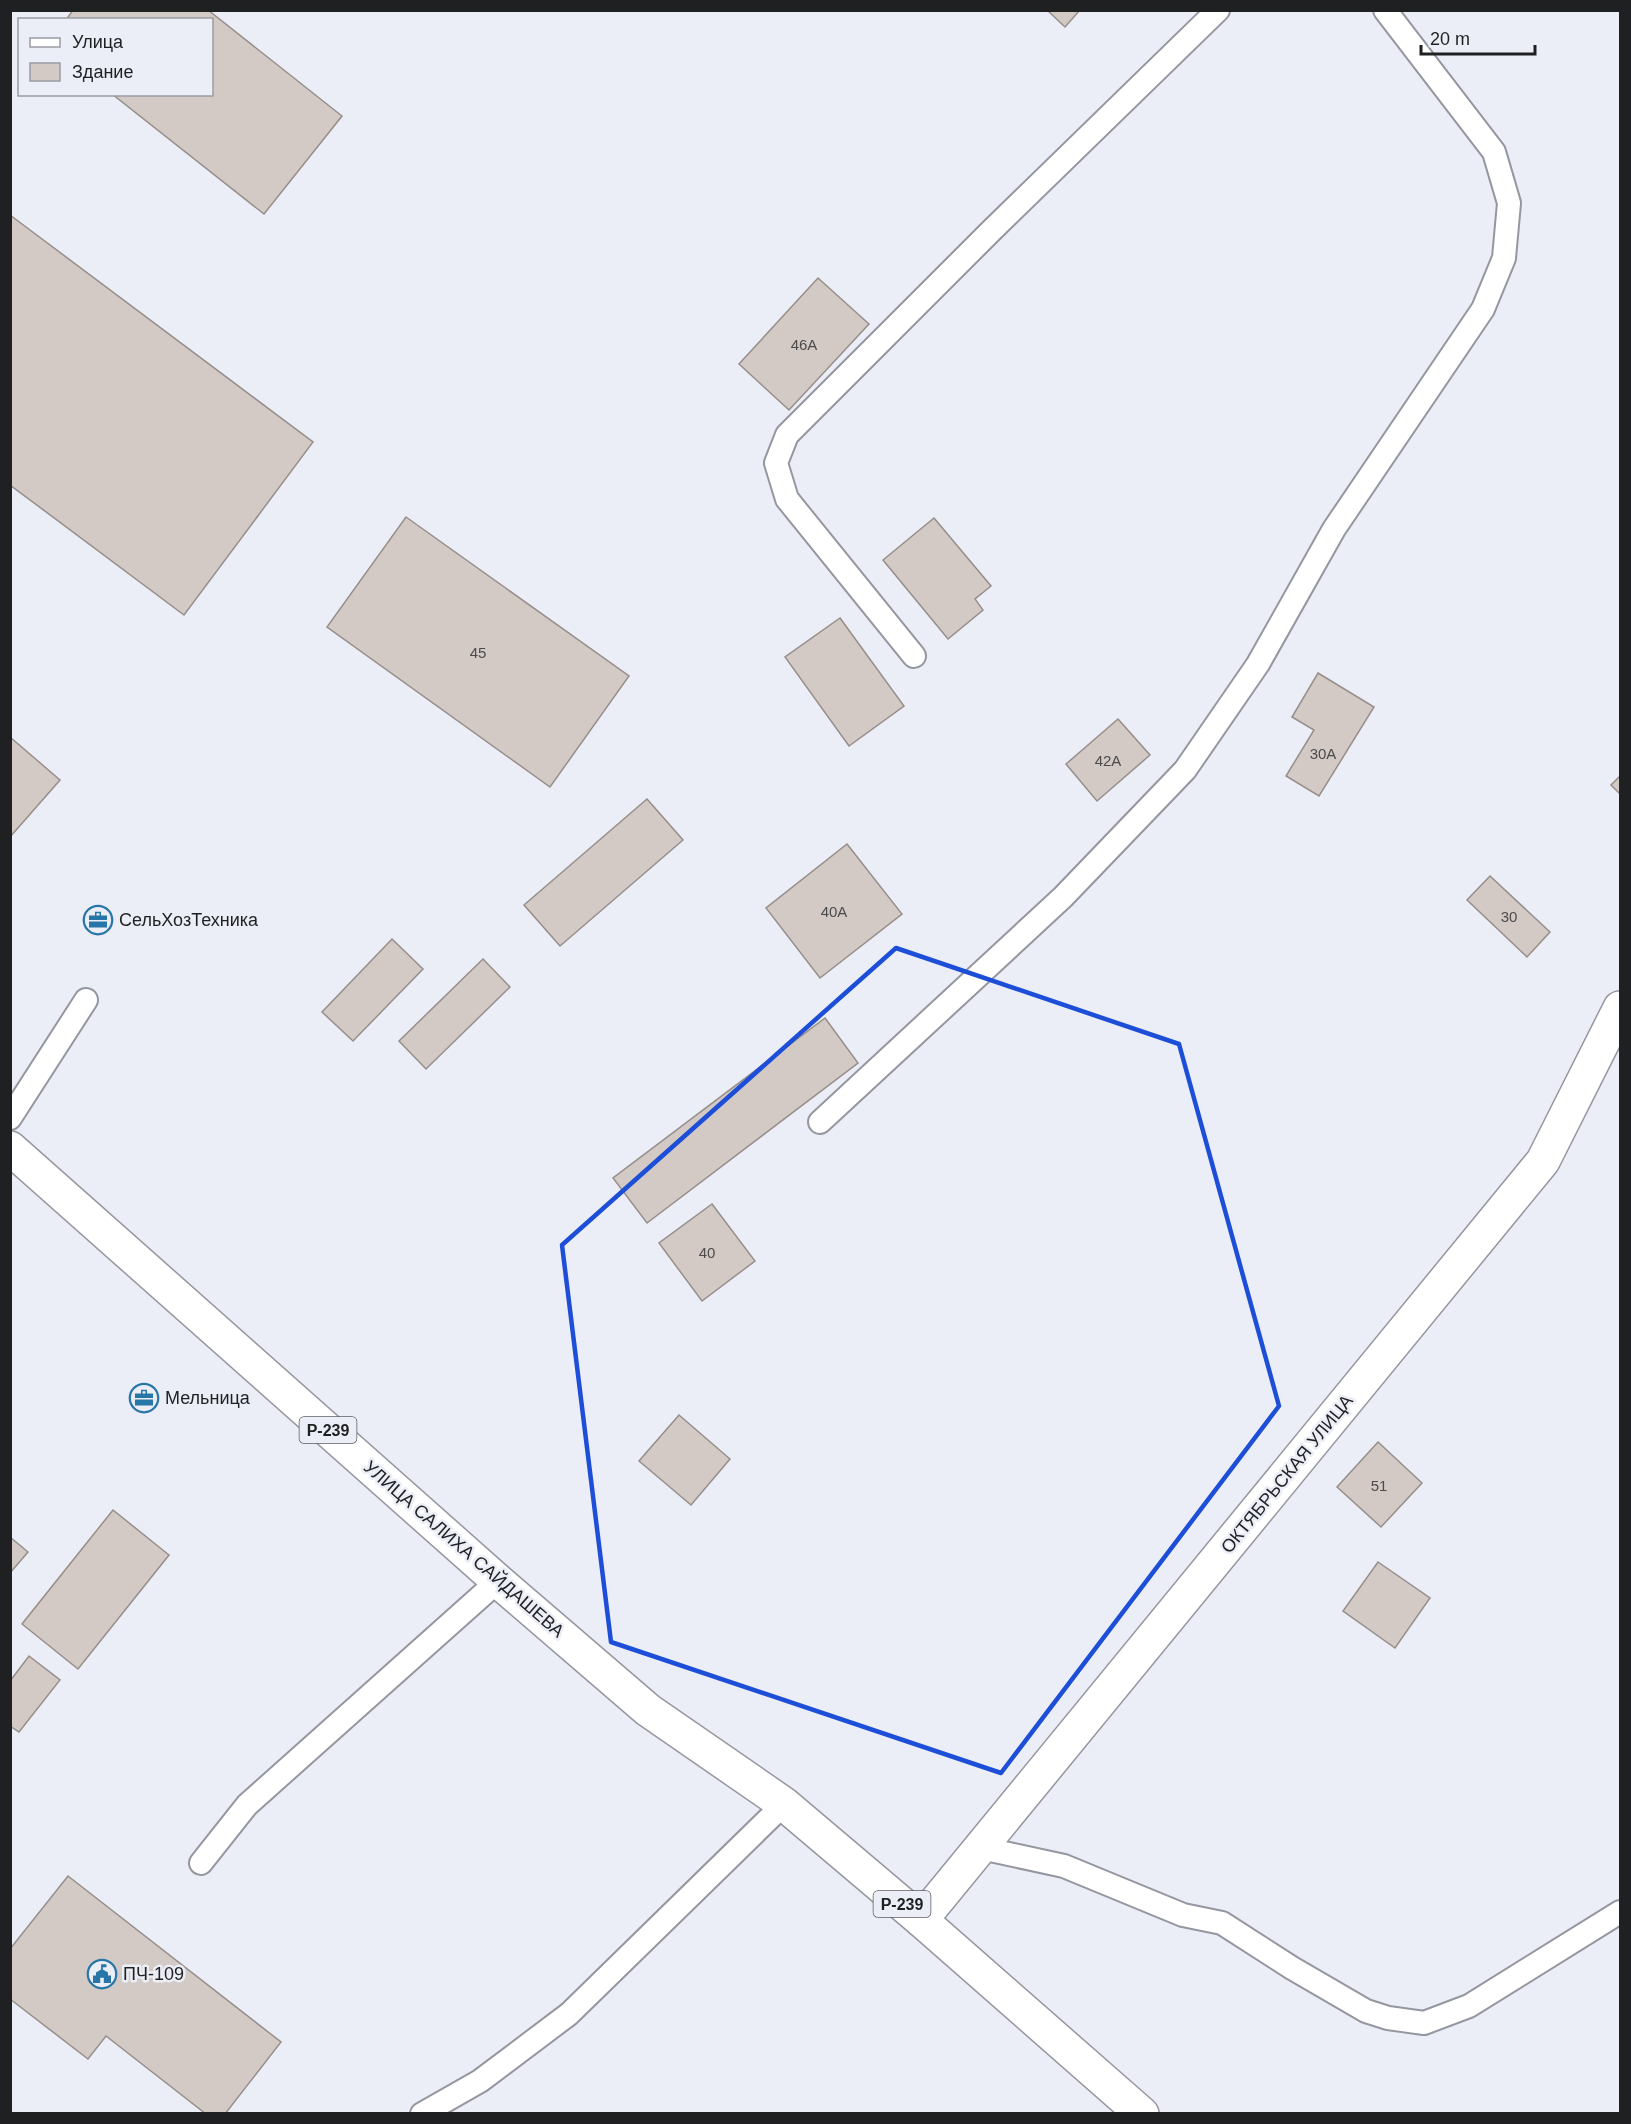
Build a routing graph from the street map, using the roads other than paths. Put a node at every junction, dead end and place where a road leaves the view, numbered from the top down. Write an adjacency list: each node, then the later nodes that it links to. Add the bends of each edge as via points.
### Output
1 (1218, 10): 3 (lane, via 787,435 776,463 787,499)
2 (1385, 10): 7 (lane, via 1494,152 1509,203 1504,258 1483,309 1334,529 1258,664 1185,770 1063,897)
3 (914, 656)
4 (86, 1000): 6 (lane)
5 (1620, 1008): 11 (main road, ОКТЯБРЬСКАЯ УЛИЦА, via 1543,1161)
6 (10, 1118)
7 (820, 1122)
8 (10, 1148): 9 (main road, УЛИЦА САЛИХА САЙДАШЕВА / Р-239)
9 (498, 1581): 10 (main road, УЛИЦА САЛИХА САЙДАШЕВА / Р-239, via 648,1710); 12 (lane, via 247,1805)
10 (784, 1804): 14 (main road, Р-239); 15 (lane, via 569,2014 480,2081)
11 (981, 1848): 13 (lane, via 1064,1866 1183,1915 1222,1923 1366,2011 1424,2023 1469,2006); 14 (main road, ОКТЯБРЬСКАЯ УЛИЦА)
12 (201, 1863)
13 (1620, 1912)
14 (921, 1920): 16 (main road, Р-239)
15 (422, 2114)
16 (1142, 2114)

